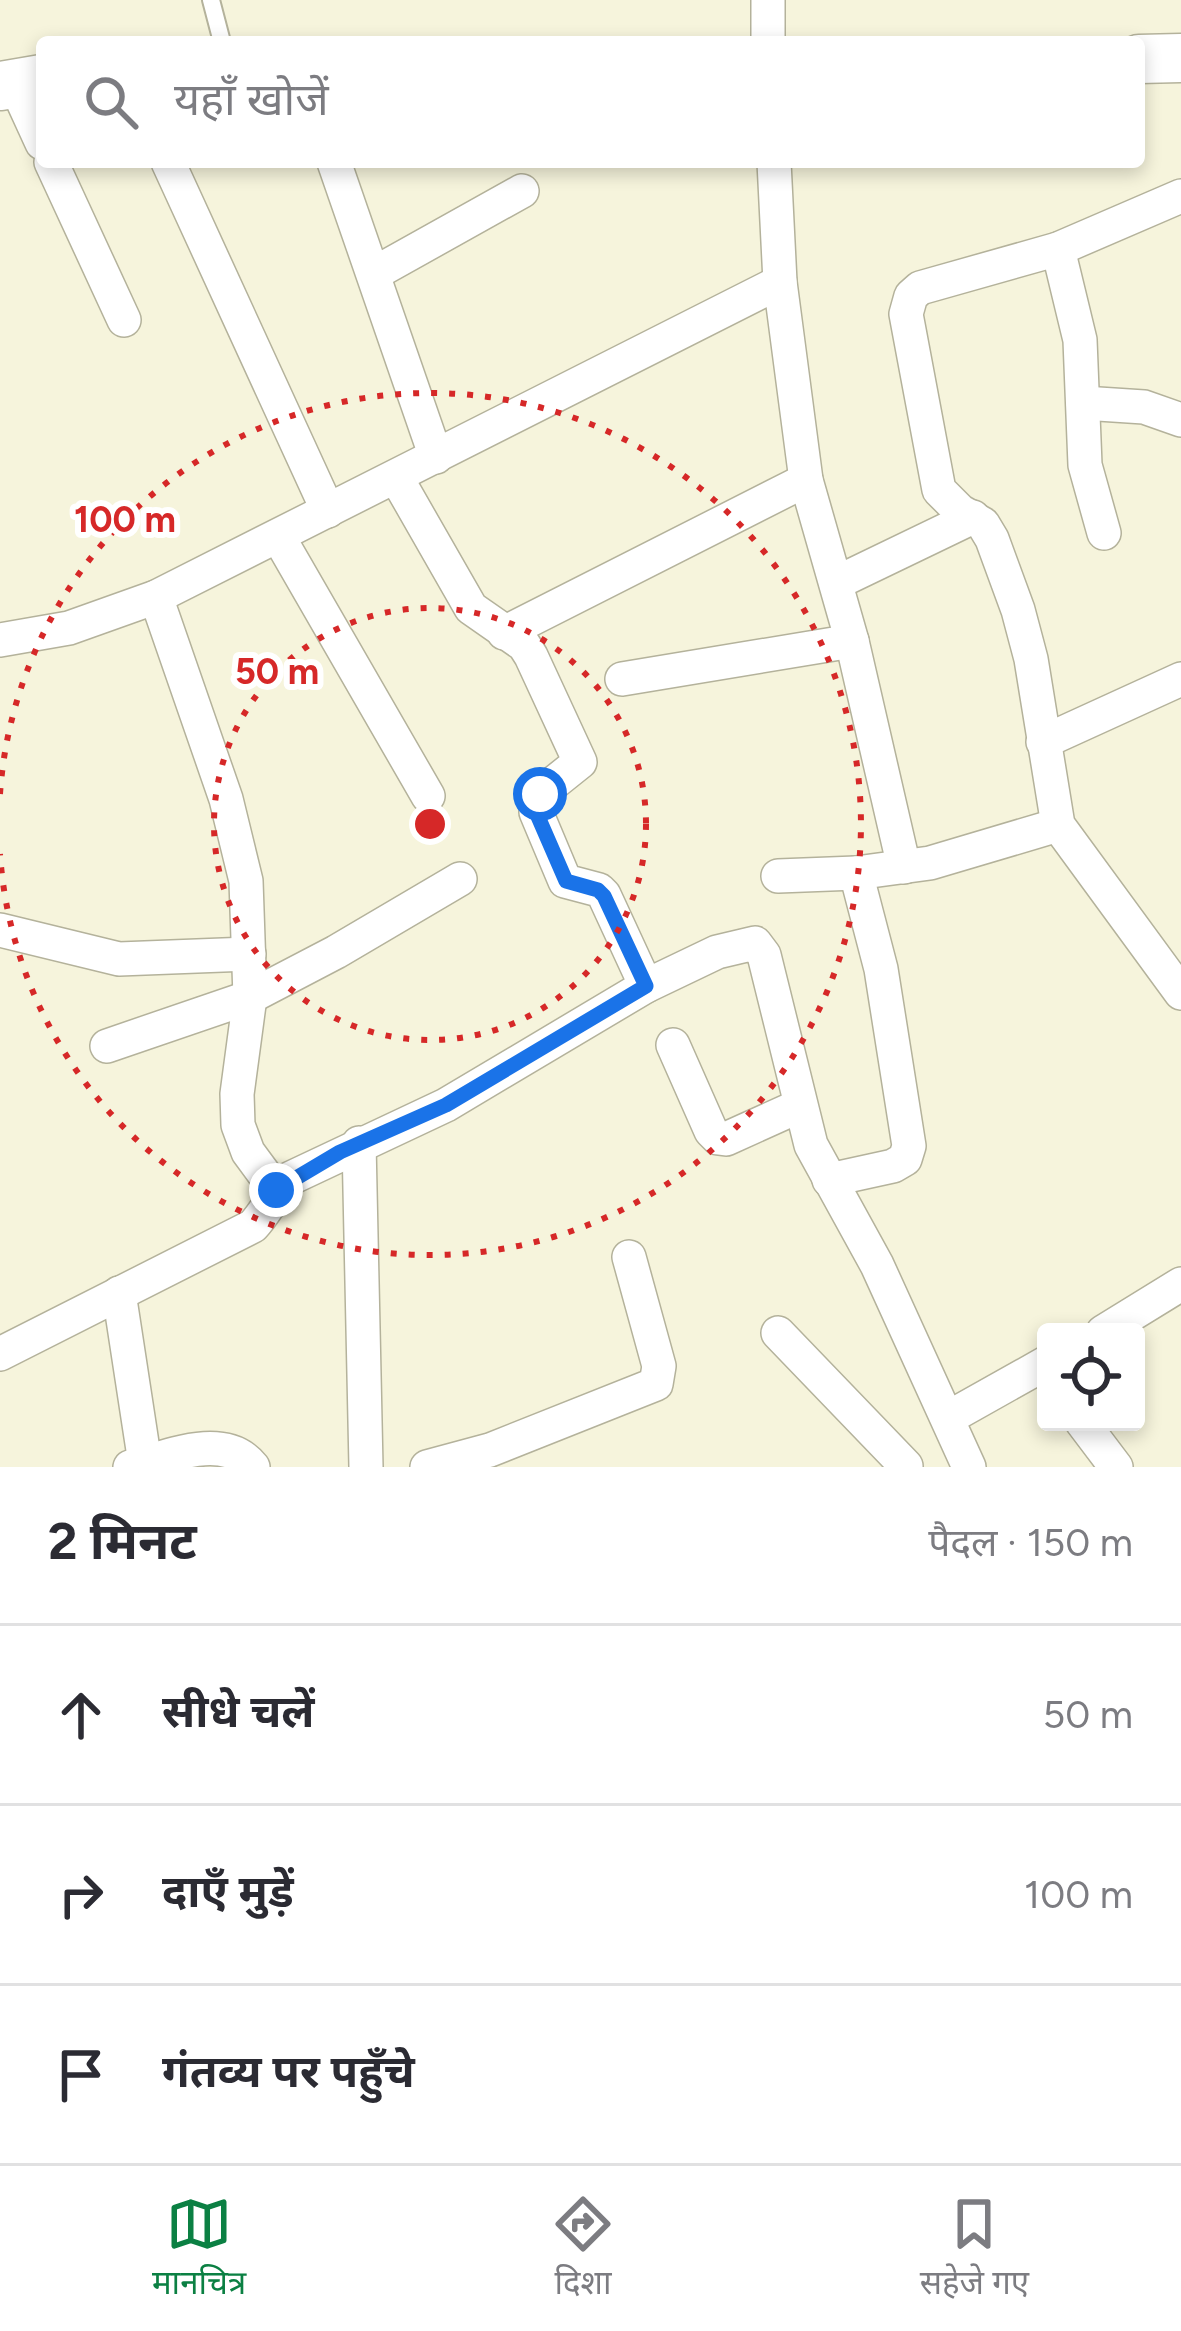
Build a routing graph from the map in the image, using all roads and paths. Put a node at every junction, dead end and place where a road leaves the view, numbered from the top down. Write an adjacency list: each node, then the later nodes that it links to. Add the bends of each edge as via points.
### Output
1 (211, 0): 3 (lane)
2 (769, 0): 4 (street)
3 (221, 36)
4 (768, 36)
5 (1145, 58): 6 (main road)
6 (1181, 58)
7 (19, 82): 8 (street)
8 (36, 126)
9 (54, 168): 18 (street)
10 (170, 168): 24 (street)
11 (336, 168): 16 (street)
12 (774, 168): 17 (street)
13 (522, 191): 16 (street)
14 (1181, 196): 15 (street)
15 (1058, 249): 19 (street, via 1077,321); 25 (street, via 920,288 906,307 939,490)
16 (375, 273): 21 (street)
17 (780, 282): 21 (street); 23 (street)
18 (124, 320)
19 (1083, 403): 20 (street, via 1144,406); 26 (street, via 1085,465)
20 (1181, 420)
21 (436, 457): 22 (street)
22 (396, 477): 24 (street); 30 (street, via 471,608)
23 (806, 480): 28 (street); 30 (street)
24 (328, 511): 27 (street)
25 (973, 518): 28 (street); 35 (street, via 992,539 1018,610)
26 (1104, 533)
27 (278, 536): 29 (street); 36 (street)
28 (836, 583): 32 (street)
29 (156, 597): 31 (street, via 69,628); 43 (street, via 226,799 247,881)
30 (504, 633): 44 (street, via 531,656 580,762 540,794 536,812 566,881 604,896)
31 (0, 640)
32 (852, 640): 33 (street); 38 (street)
33 (622, 679)
34 (1181, 679): 35 (street)
35 (1043, 742): 37 (street)
36 (428, 796)
37 (1058, 825): 38 (street); 45 (street)
38 (904, 867): 39 (street)
39 (856, 873): 40 (street); 51 (street, via 881,969 909,1146 892,1166)
40 (778, 877)
41 (460, 879): 46 (street)
42 (0, 930): 43 (street, via 119,959)
43 (249, 954): 46 (street)
44 (646, 986): 49 (street, via 754,943 764,955); 50 (street, via 446,1105)
45 (1181, 993)
46 (250, 997): 47 (street); 52 (street, via 238,1124)
47 (107, 1046)
48 (673, 1046): 49 (street, via 718,1138)
49 (799, 1106): 51 (street)
50 (359, 1144): 52 (street); 66 (street)
51 (829, 1180): 61 (street, via 877,1264)
52 (276, 1190): 55 (street, via 253,1226)
53 (629, 1256): 62 (street, via 659,1366 656,1384)
54 (1181, 1284): 56 (street)
55 (119, 1293): 58 (street); 63 (street)
56 (1118, 1323)
57 (778, 1333): 64 (street)
58 (0, 1354)
59 (1037, 1374): 61 (street)
60 (1089, 1431): 68 (street)
61 (957, 1442): 64 (street)
62 (491, 1459): 67 (street)
63 (138, 1465): 65 (street, via 204,1448 232,1451)
64 (905, 1466)
65 (253, 1467)
66 (366, 1467)
67 (427, 1467)
68 (1115, 1467)

